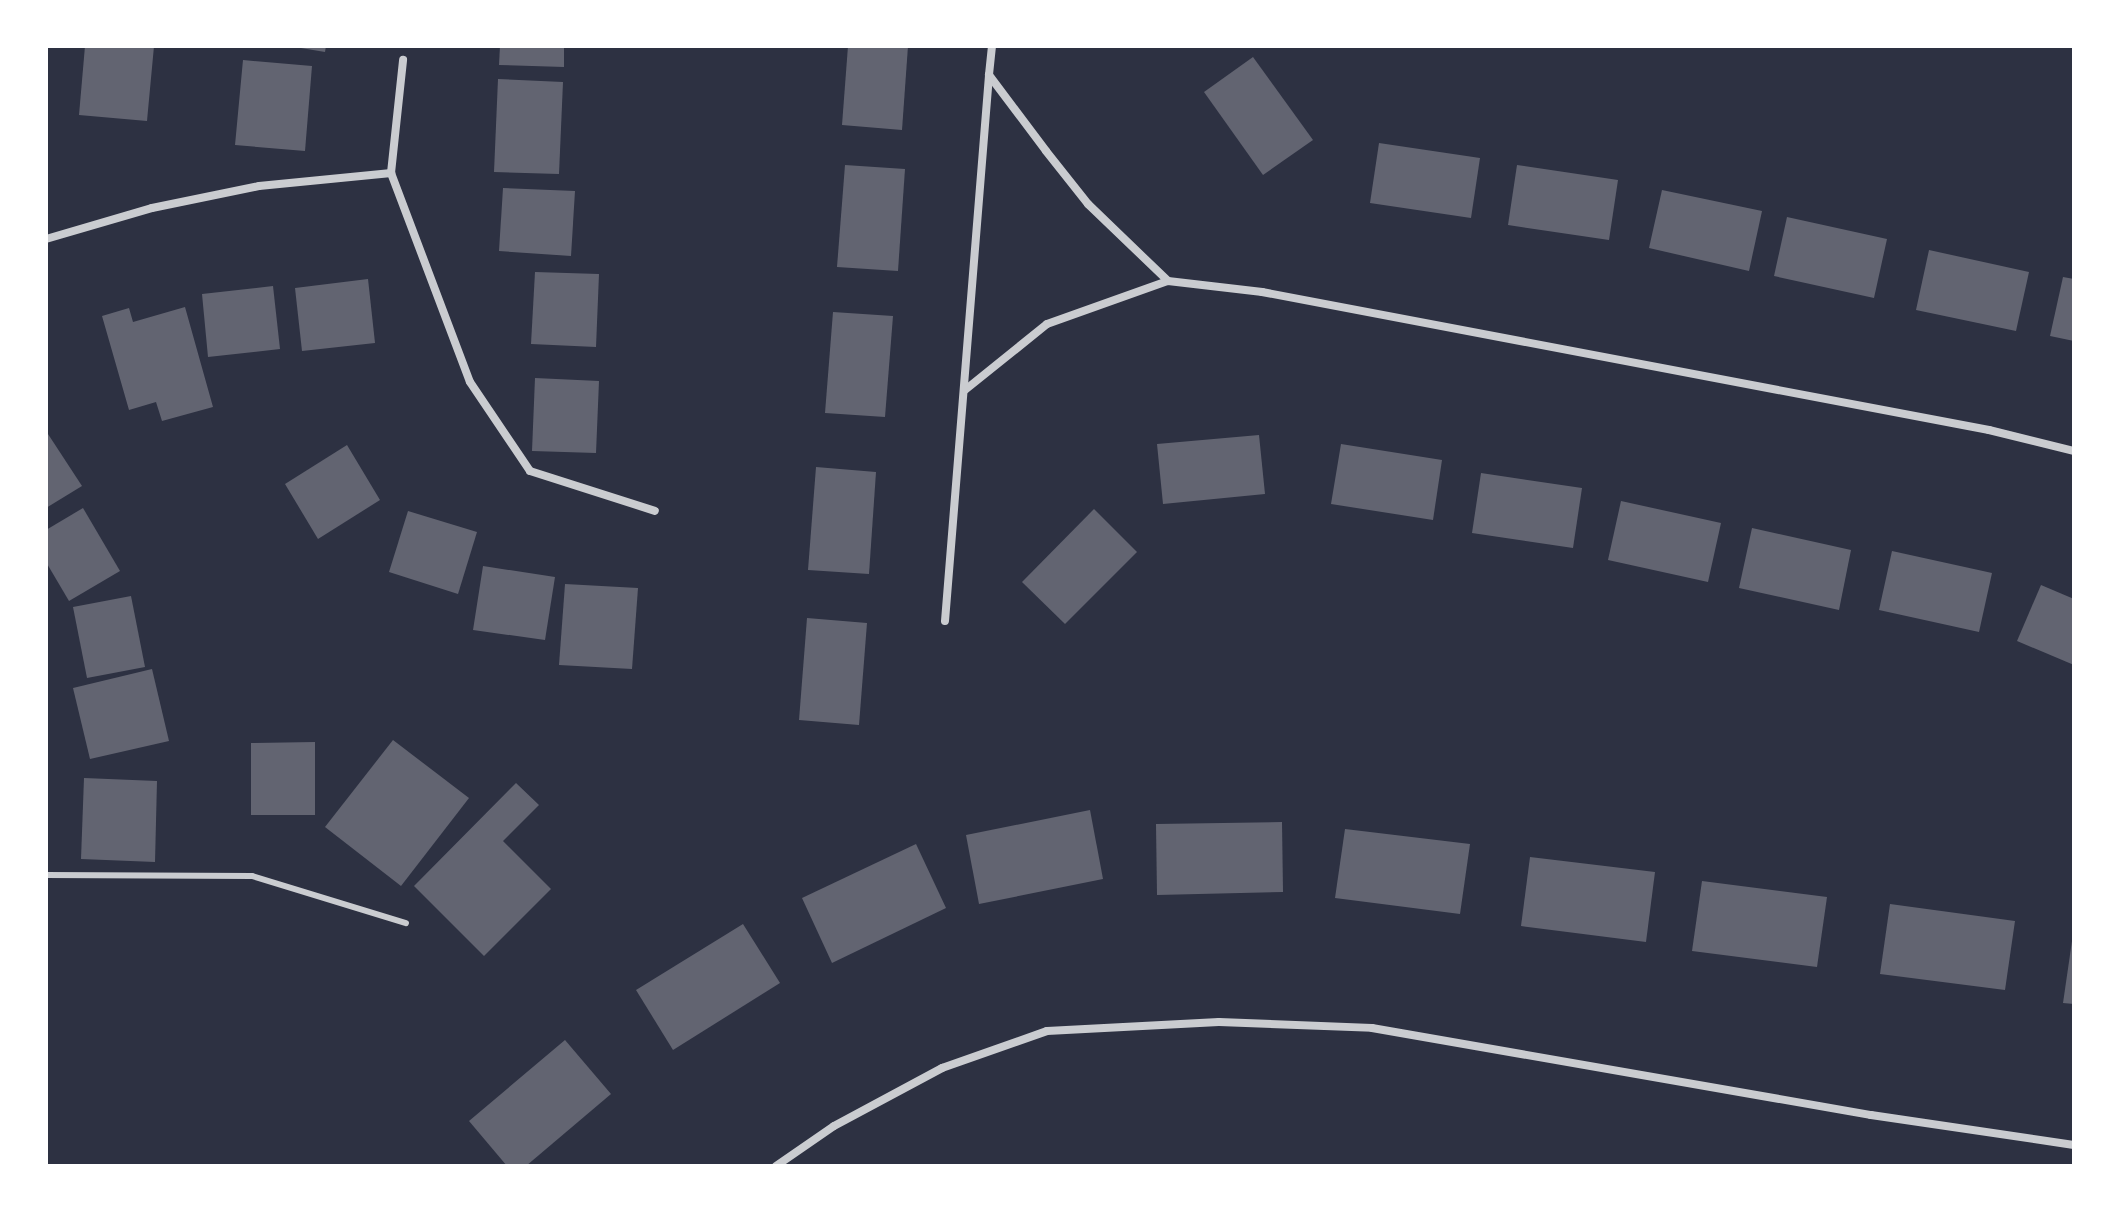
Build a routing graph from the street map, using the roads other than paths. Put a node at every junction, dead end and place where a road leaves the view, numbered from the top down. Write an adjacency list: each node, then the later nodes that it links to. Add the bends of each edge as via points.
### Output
1 (992, 46): 3 (street)
2 (403, 60): 4 (street)
3 (989, 75): 6 (street, via 1088,204); 7 (street)
4 (391, 173): 5 (street, via 259,186 152,208); 9 (street, via 470,382 530,471)
5 (46, 239)
6 (1168, 281): 7 (street, via 1047,324); 8 (street, via 1293,297 1989,430)
7 (965, 390): 10 (street)
8 (2074, 451)
9 (655, 511)
10 (945, 621)
11 (46, 875): 12 (lane, via 252,876)
12 (406, 923)
13 (2074, 1145): 14 (street, via 1372,1028 1219,1022 1047,1031 942,1068 834,1126)
14 (776, 1166)

